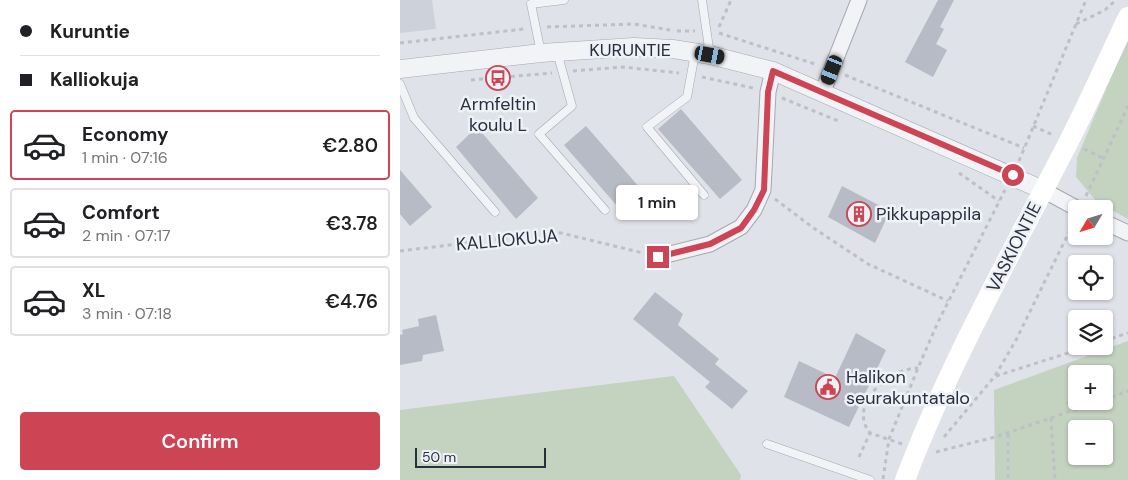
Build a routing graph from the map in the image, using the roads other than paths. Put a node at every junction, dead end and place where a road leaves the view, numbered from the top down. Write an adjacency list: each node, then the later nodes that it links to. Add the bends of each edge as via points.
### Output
1 (564, 0): 5 (lane, via 531,4)
2 (702, 0): 6 (lane)
3 (859, 0): 10 (street)
4 (1128, 17): 11 (main road, VASKIONTIE)
5 (549, 52): 6 (street, KURUNTIE, via 634,47); 7 (street, KURUNTIE); 14 (lane, via 562,72 572,106 539,134)
6 (703, 54): 8 (street, KURUNTIE); 12 (lane, via 687,97 647,127)
7 (400, 69)
8 (773, 71): 10 (street, KURUNTIE); 18 (street, via 768,92 764,190 754,210 741,228 710,244)
9 (400, 84): 15 (lane, via 414,118)
10 (823, 91): 11 (street, KURUNTIE)
11 (1043, 190): 13 (street); 21 (main road, VASKIONTIE, via 969,336 916,449)
12 (704, 195)
13 (1070, 200)
14 (605, 210)
15 (495, 212)
16 (1113, 226): 17 (street)
17 (1128, 233)
18 (658, 257)
19 (767, 444): 20 (lane)
20 (870, 480)
21 (905, 480)

